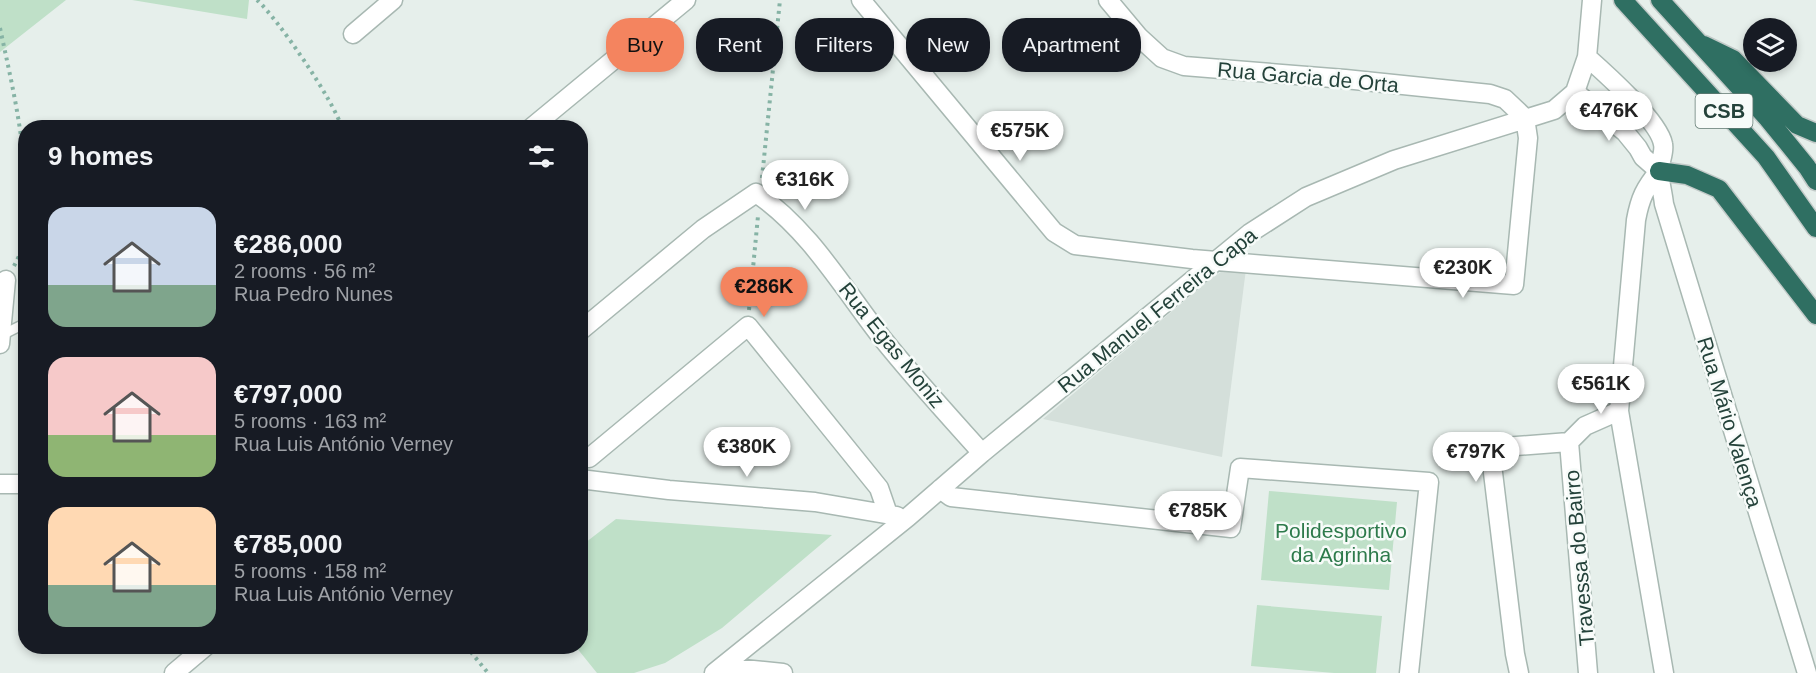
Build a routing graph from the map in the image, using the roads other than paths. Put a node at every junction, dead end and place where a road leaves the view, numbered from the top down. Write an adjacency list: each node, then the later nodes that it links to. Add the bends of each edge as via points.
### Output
1 (393, 0): 8 (street)
2 (686, 0): 13 (street)
3 (861, 0): 18 (street, via 1054,232 1075,245)
4 (1108, 0): 12 (street, Rua Garcia de Orta, via 1162,58 1184,66 1490,94 1505,99)
5 (1623, 0): 17 (highway, CSB, via 1766,157)
6 (1660, 0): 9 (highway)
7 (1592, 7): 10 (street)
8 (353, 34)
9 (1692, 36): 14 (highway, via 1733,59 1797,125); 16 (highway, CSB, via 1768,119)
10 (1587, 57): 11 (street); 15 (street, via 1658,131 1664,145)
11 (1575, 92): 12 (street, Rua Manuel Ferreira Capa, via 1554,110); 15 (street, via 1625,132)
12 (1525, 118): 18 (street, Rua Manuel Ferreira Capa, via 1394,160 1306,197); 18 (street, via 1528,138 1514,285)
13 (541, 120)
14 (1816, 133)
15 (1659, 171): 20 (highway, via 1687,175 1719,189); 24 (street, via 1640,200 1636,220); 42 (street, Rua Mário Valença, via 1664,204)
16 (1816, 181)
17 (1816, 228)
18 (1215, 261): 26 (street, Rua Manuel Ferreira Capa)
19 (6, 280): 23 (street)
20 (1816, 315)
21 (588, 324): 26 (street, Rua Egas Moniz, via 702,229 756,193 778,208 827,264 882,338)
22 (18, 328): 23 (lane)
23 (1, 340)
24 (1619, 411): 25 (street, via 1585,426); 41 (street)
25 (1569, 442): 39 (street, via 1490,448); 40 (street, Travessa do Bairro)
26 (982, 453): 31 (street, Rua Manuel Ferreira Capa)
27 (589, 458): 32 (street, via 748,326 879,488)
28 (588, 480): 32 (street, via 815,502)
29 (0, 484): 30 (street)
30 (18, 484)
31 (940, 489): 33 (street, Rua Manuel Ferreira Capa); 38 (street, via 951,497 1231,528 1240,468 1429,482)
32 (888, 514): 33 (street)
33 (908, 517): 35 (street, Rua Manuel Ferreira Capa)
34 (197, 654): 36 (street)
35 (718, 670): 37 (street)
36 (174, 673)
37 (783, 673)
38 (1409, 673)
39 (1519, 673)
40 (1588, 673)
41 (1664, 673)
42 (1807, 673)

